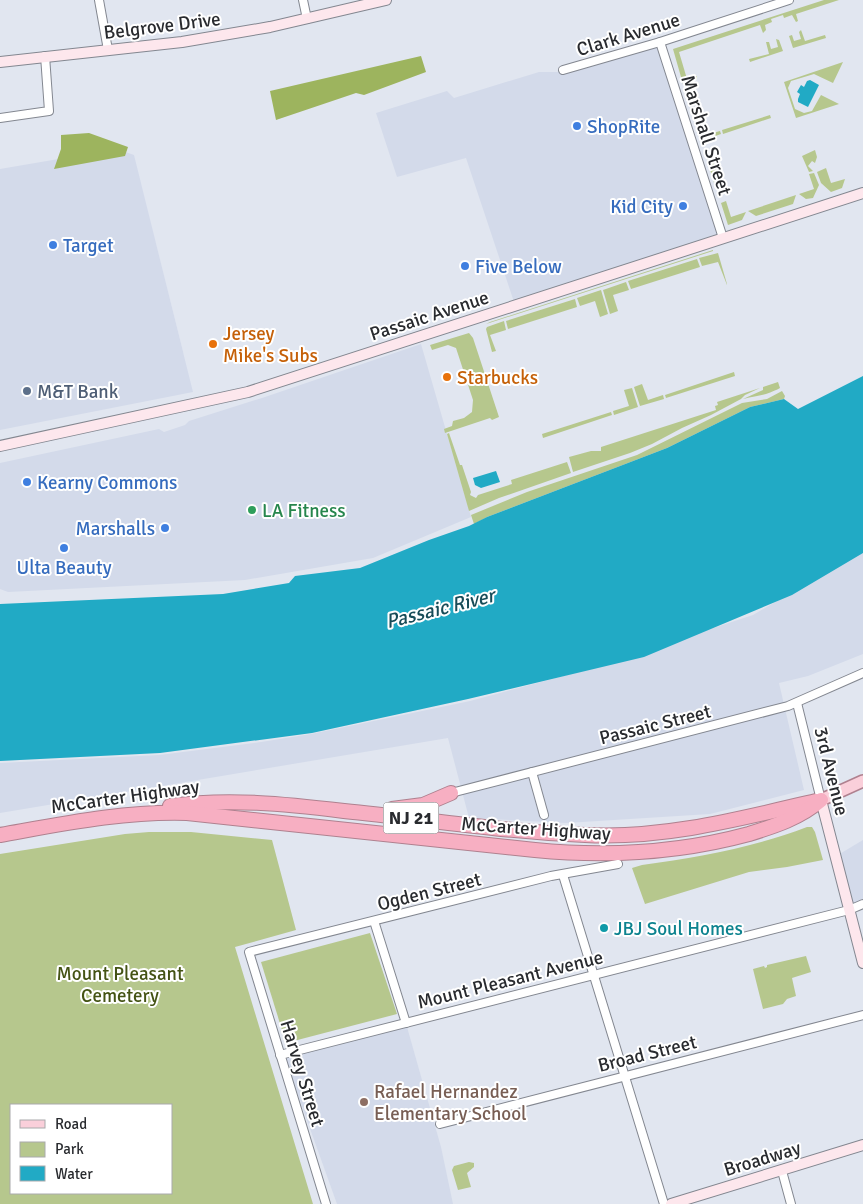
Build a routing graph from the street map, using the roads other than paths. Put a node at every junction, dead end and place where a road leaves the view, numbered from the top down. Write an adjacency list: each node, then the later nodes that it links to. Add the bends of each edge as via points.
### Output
1 (99, 0): 7 (street)
2 (303, 0): 5 (street)
3 (386, 0): 5 (main road, Belgrove Drive)
4 (789, 0): 6 (street, Clark Avenue)
5 (307, 19): 7 (main road, Belgrove Drive, via 182,42)
6 (660, 42): 10 (street, Clark Avenue); 13 (street, Marshall Street)
7 (108, 50): 8 (main road, Belgrove Drive)
8 (44, 56): 9 (main road, Belgrove Drive); 11 (street, via 49,111)
9 (0, 62)
10 (563, 70)
11 (0, 118)
12 (863, 193): 13 (main road, Passaic Avenue)
13 (723, 238): 14 (main road, Passaic Avenue, via 248,392)
14 (0, 446)
15 (863, 673): 16 (street, Passaic Street)
16 (797, 704): 17 (street, Passaic Street); 20 (street, 3rd Avenue)
17 (532, 772): 19 (street, Passaic Street); 22 (street)
18 (863, 781): 20 (main road, McCarter Highway / NJ 21)
19 (450, 793): 21 (highway, via 428,804 410,808)
20 (821, 800): 21 (highway, McCarter Highway / NJ 21, via 702,828 612,836 538,832); 23 (highway, McCarter Highway / NJ 21, via 792,820 739,837 688,847 613,854 536,850 187,813 92,819); 27 (main road, 3rd Avenue)
21 (338, 810): 23 (highway, McCarter Highway / NJ 21, via 263,802 196,803)
22 (544, 815)
23 (0, 834)
24 (618, 864): 25 (street, Ogden Street)
25 (563, 875): 28 (street, Ogden Street); 31 (street)
26 (863, 904): 27 (street, Mount Pleasant Avenue)
27 (849, 910): 30 (main road, 3rd Avenue); 31 (street, Mount Pleasant Avenue)
28 (374, 921): 29 (street, Ogden Street); 33 (street)
29 (249, 952): 34 (street, Harvey Street)
30 (863, 963)
31 (593, 975): 33 (street, Mount Pleasant Avenue); 35 (street)
32 (863, 1015): 35 (street, Broad Street)
33 (406, 1022): 34 (street, Mount Pleasant Avenue)
34 (280, 1054): 39 (street, Harvey Street)
35 (624, 1076): 36 (street, Broad Street); 40 (street)
36 (440, 1124)
37 (863, 1145): 38 (main road, Broadway)
38 (782, 1171): 41 (main road, Broadway); 42 (street)
39 (326, 1204)
40 (664, 1204)
41 (671, 1204)
42 (790, 1204)

